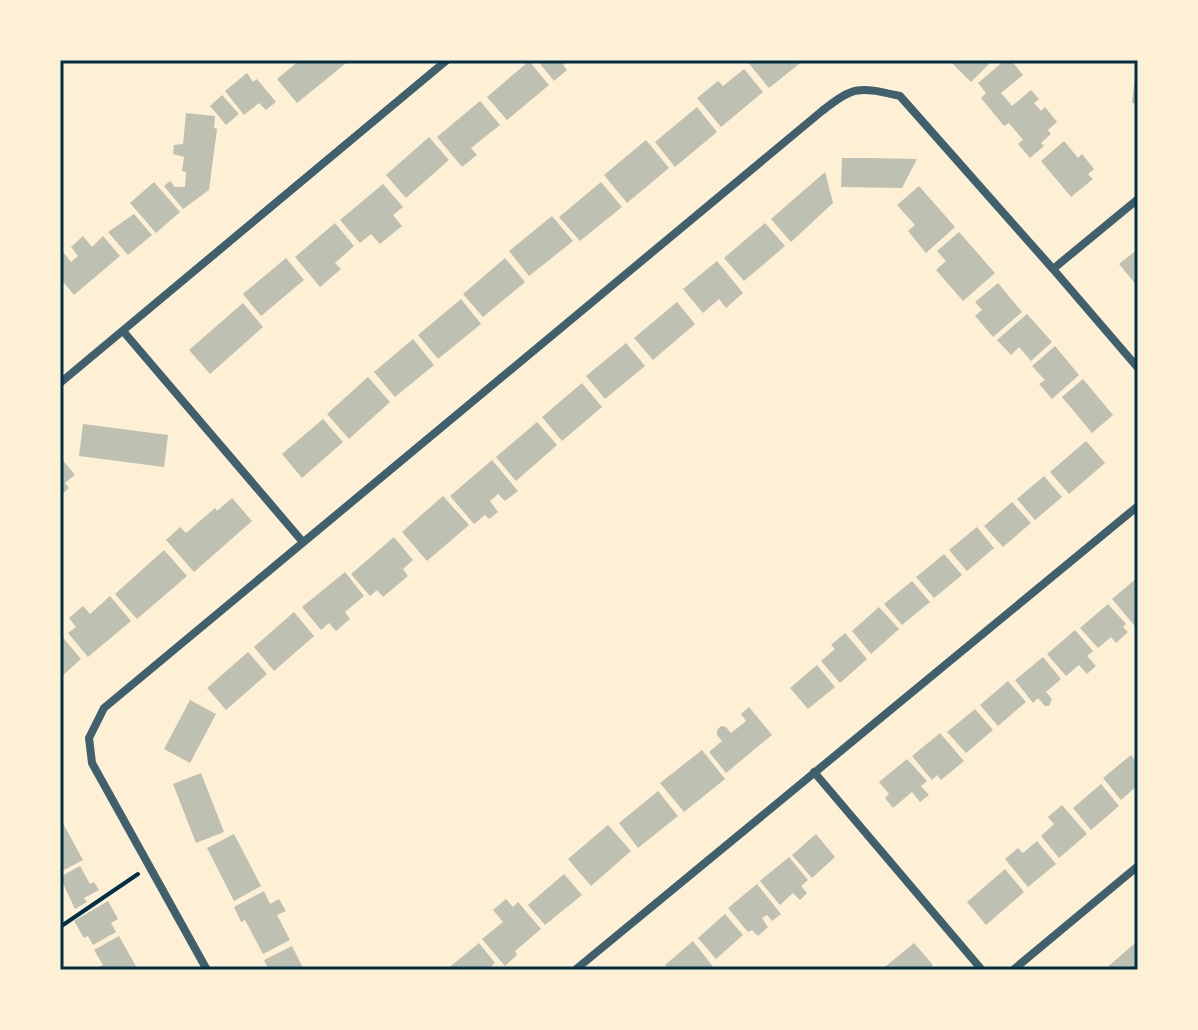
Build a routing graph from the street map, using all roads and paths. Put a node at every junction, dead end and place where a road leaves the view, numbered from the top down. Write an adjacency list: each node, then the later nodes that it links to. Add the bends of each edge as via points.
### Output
1 (447, 60): 4 (street)
2 (1138, 199): 3 (street)
3 (1053, 269): 5 (street); 8 (street, via 900,96 847,91)
4 (123, 331): 6 (street); 8 (street)
5 (1138, 368)
6 (60, 383)
7 (1138, 506): 9 (street)
8 (302, 541): 10 (street, via 104,708 89,738 92,763)
9 (814, 772): 14 (street); 15 (street)
10 (150, 866): 12 (path); 13 (street)
11 (1138, 866): 16 (street)
12 (60, 927)
13 (207, 970)
14 (575, 970)
15 (982, 970)
16 (1013, 970)

